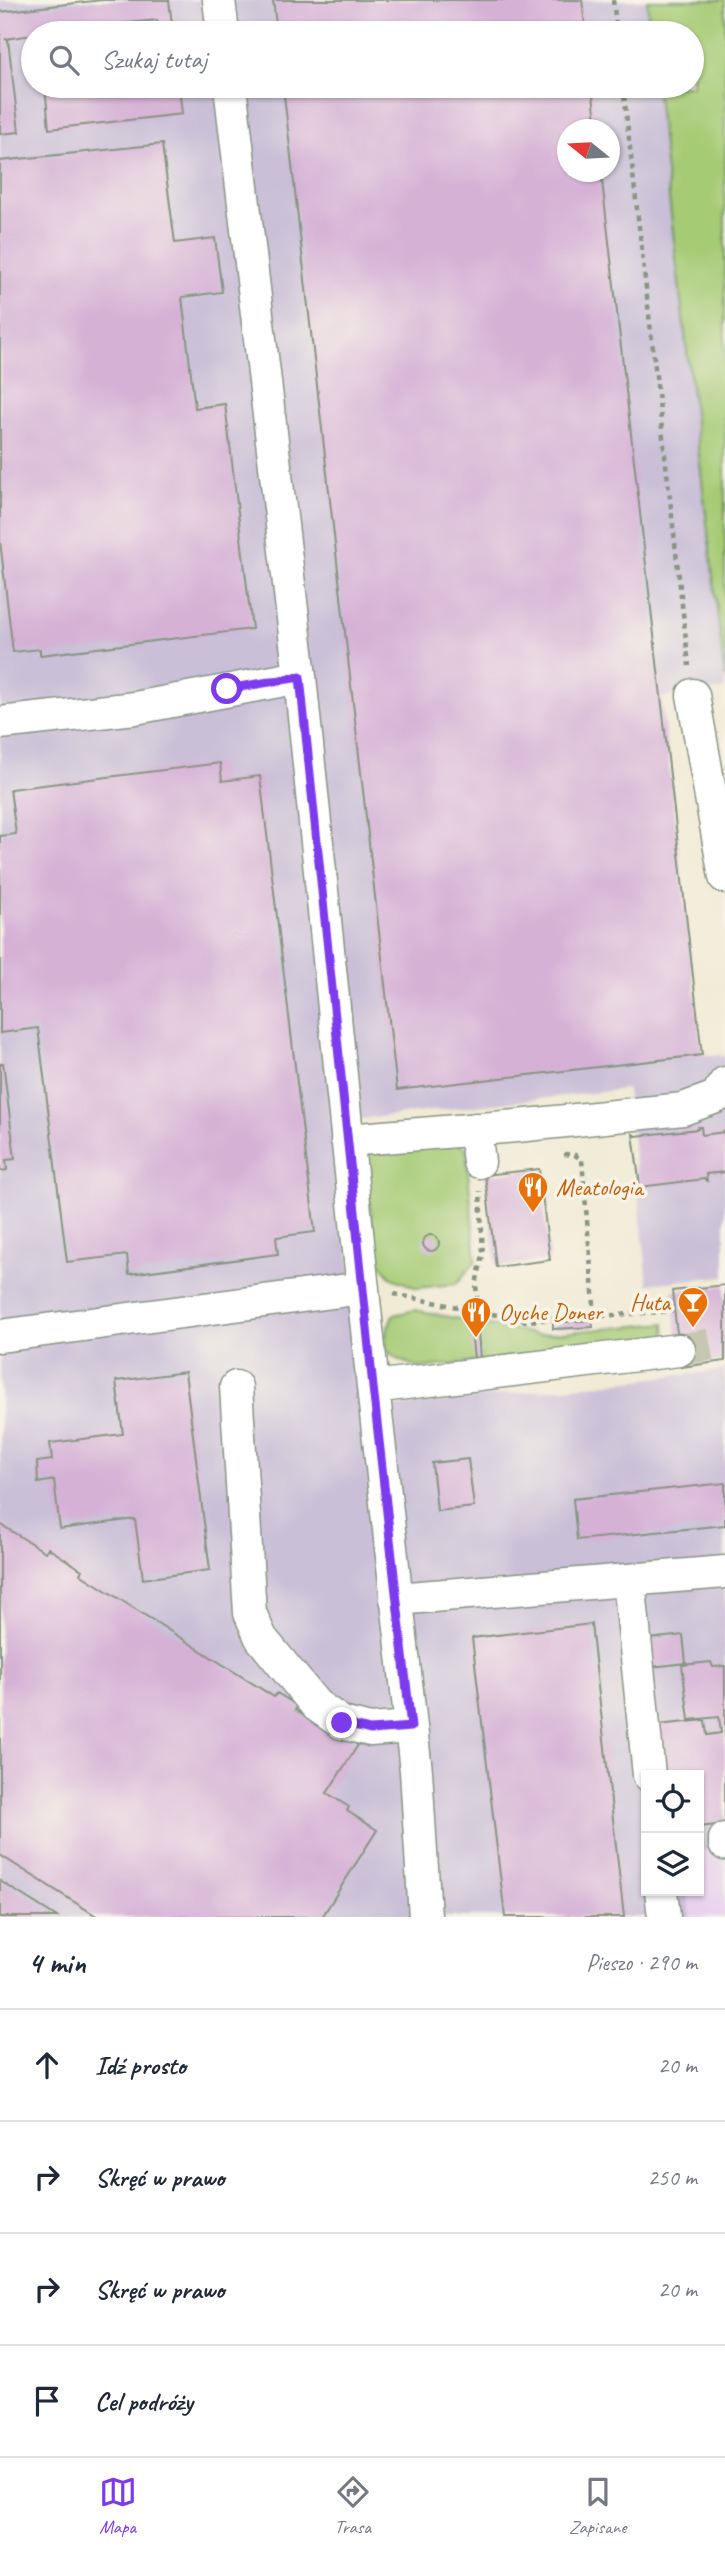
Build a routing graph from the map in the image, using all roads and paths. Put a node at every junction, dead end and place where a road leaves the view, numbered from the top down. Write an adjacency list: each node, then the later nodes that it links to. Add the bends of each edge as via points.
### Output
1 (219, 0): 3 (lane)
2 (613, 0): 4 (path)
3 (222, 21)
4 (616, 21)
5 (231, 98): 7 (lane)
6 (624, 98): 8 (path)
7 (300, 677): 9 (lane, via 135,708); 13 (lane)
8 (693, 695): 10 (lane)
9 (0, 723)
10 (725, 877)
11 (725, 1083): 12 (lane, via 716,1097 683,1109)
12 (475, 1129): 13 (lane); 15 (lane)
13 (347, 1140): 16 (lane)
14 (555, 1155): 19 (path, via 567,1153 582,1160)
15 (479, 1162): 17 (path, via 483,1255 476,1284)
16 (363, 1287): 17 (path); 20 (lane); 23 (lane)
17 (478, 1311): 19 (path, via 526,1321)
18 (673, 1311): 19 (path)
19 (595, 1317)
20 (0, 1336)
21 (679, 1350): 23 (lane)
22 (236, 1387): 27 (lane, via 250,1613 261,1638 316,1705 342,1723 370,1730)
23 (373, 1387): 26 (lane)
24 (725, 1572): 25 (lane)
25 (629, 1580): 26 (lane); 28 (lane)
26 (397, 1599): 27 (lane)
27 (411, 1727): 30 (lane)
28 (648, 1770)
29 (662, 1896): 31 (lane)
30 (425, 1917)
31 (664, 1917)

